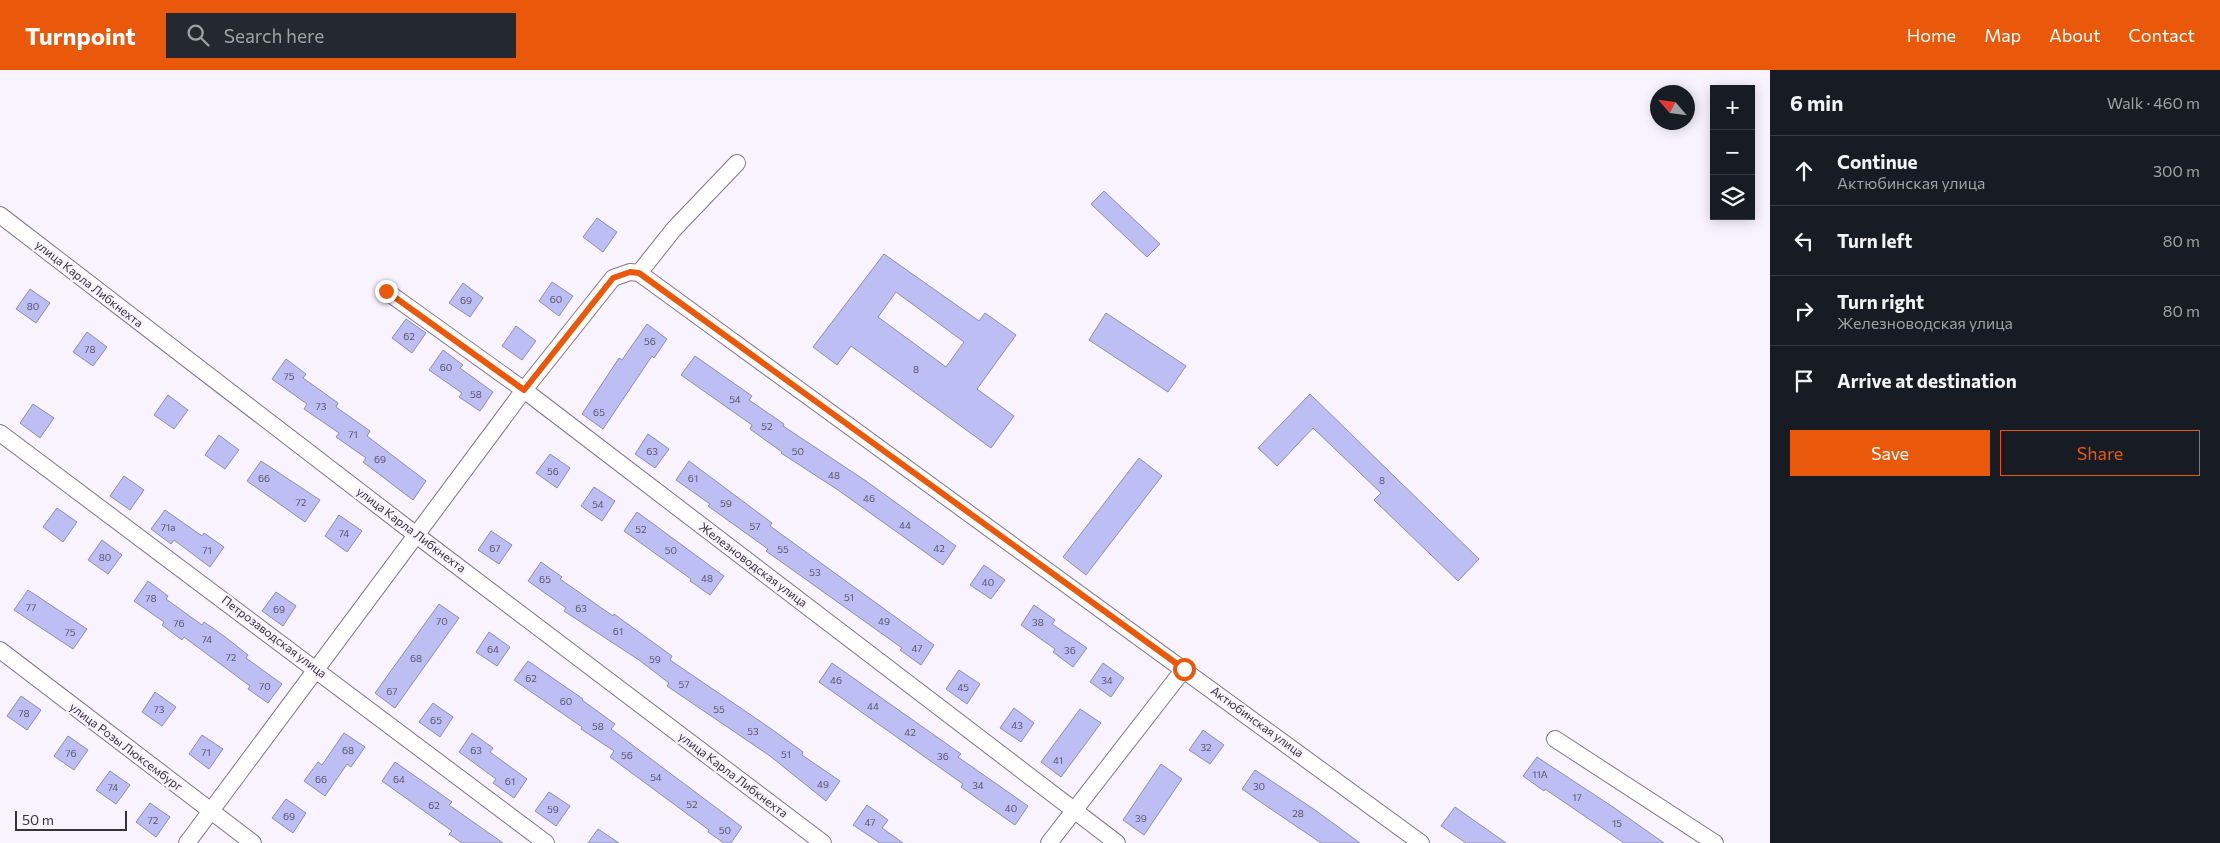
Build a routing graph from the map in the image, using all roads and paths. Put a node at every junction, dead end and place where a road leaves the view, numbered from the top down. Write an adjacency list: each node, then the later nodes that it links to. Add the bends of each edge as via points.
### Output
1 (737, 163): 3 (street)
2 (0, 215): 7 (street, улица Карла Либкнехта)
3 (634, 273): 5 (street, via 613,278); 10 (street, Актюбинская улица)
4 (386, 291): 5 (street, Железноводская улица)
5 (524, 390): 7 (street); 12 (street, Железноводская улица)
6 (0, 433): 9 (street, Петрозаводская улица)
7 (415, 534): 9 (street); 17 (street, улица Карла Либкнехта)
8 (0, 650): 13 (street, улица Розы Люксембург)
9 (317, 669): 13 (street); 16 (street, Петрозаводская улица)
10 (1184, 669): 12 (street); 20 (street, Актюбинская улица)
11 (1555, 739): 21 (street)
12 (1075, 810): 18 (street); 19 (street, Железноводская улица)
13 (211, 812): 14 (street); 15 (street, улица Розы Люксембург)
14 (187, 843)
15 (253, 843)
16 (546, 843)
17 (823, 843)
18 (1050, 843)
19 (1117, 843)
20 (1421, 843)
21 (1715, 843)

